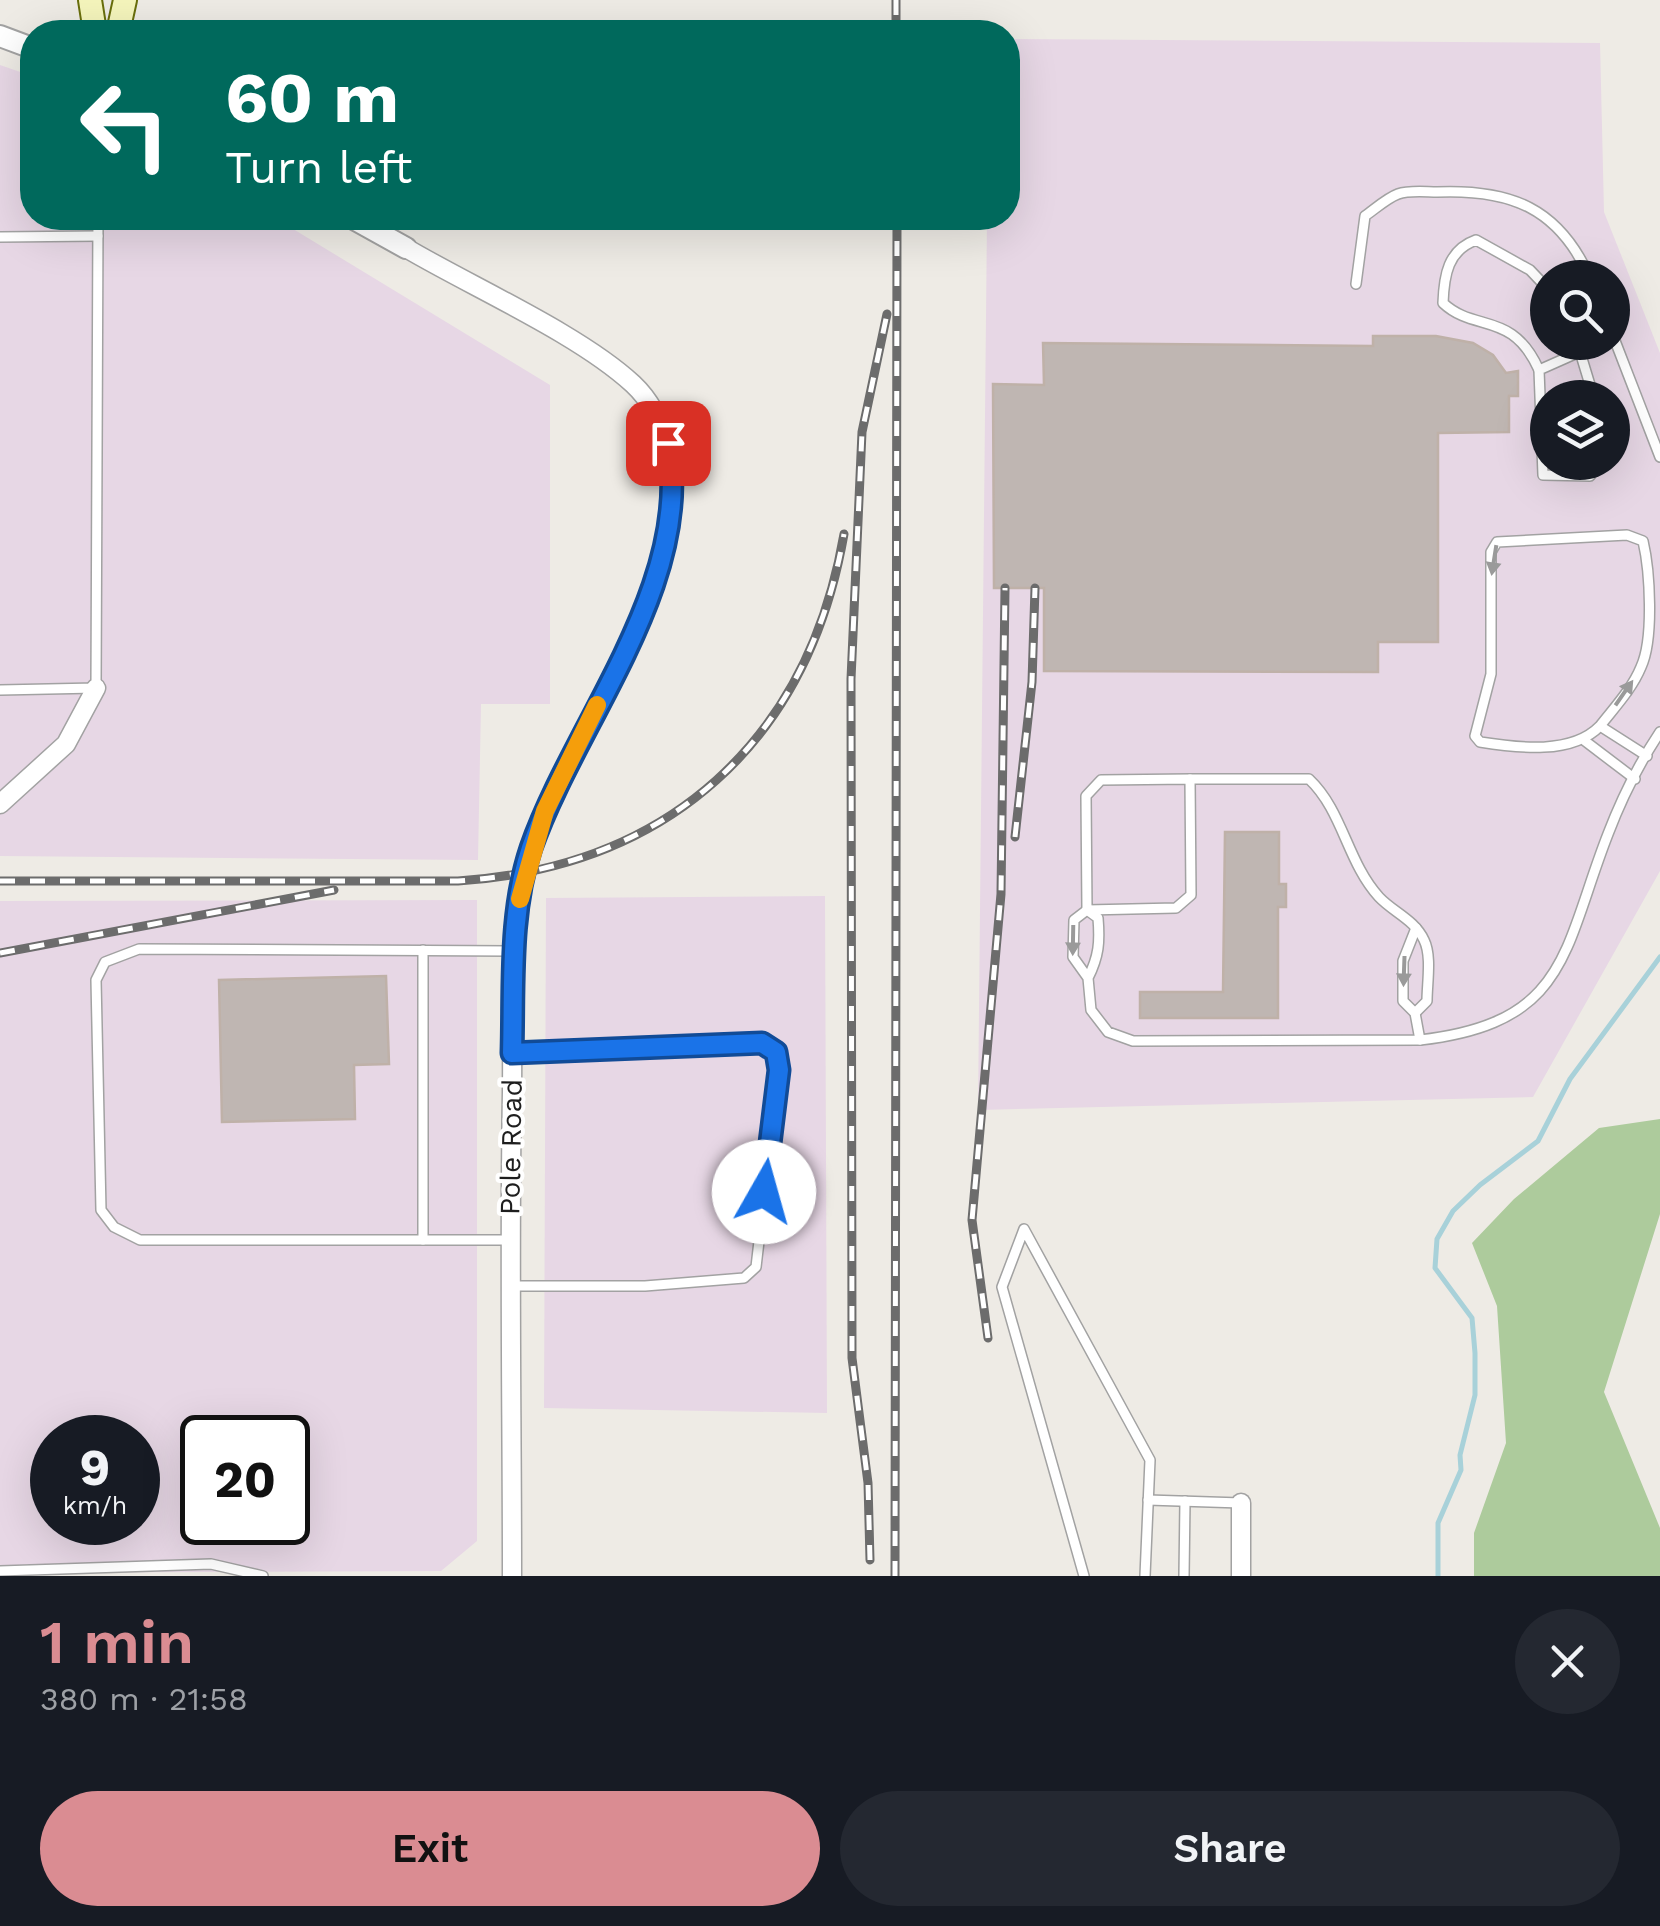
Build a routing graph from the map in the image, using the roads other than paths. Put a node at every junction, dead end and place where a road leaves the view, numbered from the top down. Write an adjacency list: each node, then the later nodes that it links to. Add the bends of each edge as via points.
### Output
1 (98, 230): 3 (lane)
2 (374, 230): 5 (street)
3 (98, 236): 4 (lane); 16 (lane)
4 (0, 237)
5 (406, 248): 28 (street, Pole Road, via 604,362 643,396 668,443 668,523 642,612 545,811 530,852)
6 (1583, 260): 8 (lane, via 1549,216 1506,196 1398,193 1365,216)
7 (1530, 270): 9 (lane, via 1476,240 1452,256 1443,302 1452,312 1514,335)
8 (1356, 284)
9 (1530, 352)
10 (1534, 360): 13 (lane)
11 (1556, 360): 13 (lane)
12 (1622, 360): 15 (lane)
13 (1539, 370): 14 (lane)
14 (1539, 380)
15 (1660, 458)
16 (96, 688): 17 (lane); 24 (street, via 66,744)
17 (0, 690)
18 (1600, 726): 20 (lane); 20 (lane, one-way to 20, via 1647,650 1643,541 1627,535 1497,542 1491,552 1491,674 1474,736 1496,744); 21 (lane)
19 (1660, 732): 21 (lane)
20 (1585, 741): 23 (lane)
21 (1647, 756): 23 (lane)
22 (1190, 779): 25 (lane, via 1191,895 1176,908); 25 (lane, via 1101,780 1086,796); 26 (lane, via 1308,779 1327,796 1378,896)
23 (1634, 779): 31 (lane, via 1568,952 1550,979 1493,1024)
24 (0, 804)
25 (1087, 910): 29 (lane, via 1098,918 1100,940); 29 (lane, one-way to 29, via 1074,920 1073,957)
26 (1416, 928): 30 (lane, via 1428,963 1427,1001); 30 (lane, one-way to 30, via 1403,961 1403,1001)
27 (423, 950): 28 (lane); 33 (lane); 33 (lane, via 139,949 105,962 96,980 102,1210 124,1236)
28 (515, 950): 32 (street, Pole Road)
29 (1088, 978): 31 (lane, via 1091,1010 1108,1032 1133,1041)
30 (1416, 1013): 31 (lane)
31 (1420, 1040)
32 (512, 1053): 34 (street, Pole Road); 35 (lane, via 762,1043 776,1052 779,1070 756,1267 744,1278)
33 (423, 1240): 34 (lane)
34 (510, 1240): 35 (street, Pole Road)
35 (510, 1286): 43 (street, Pole Road)
36 (1148, 1500): 37 (lane); 44 (lane, via 1150,1460 1024,1230 1002,1288); 45 (lane)
37 (1184, 1501): 38 (lane); 46 (lane)
38 (1241, 1503): 47 (street)
39 (194, 1570): 41 (lane); 42 (lane)
40 (0, 1571): 41 (lane)
41 (86, 1572)
42 (263, 1576)
43 (512, 1576)
44 (1084, 1576)
45 (1146, 1576)
46 (1184, 1576)
47 (1241, 1576)

